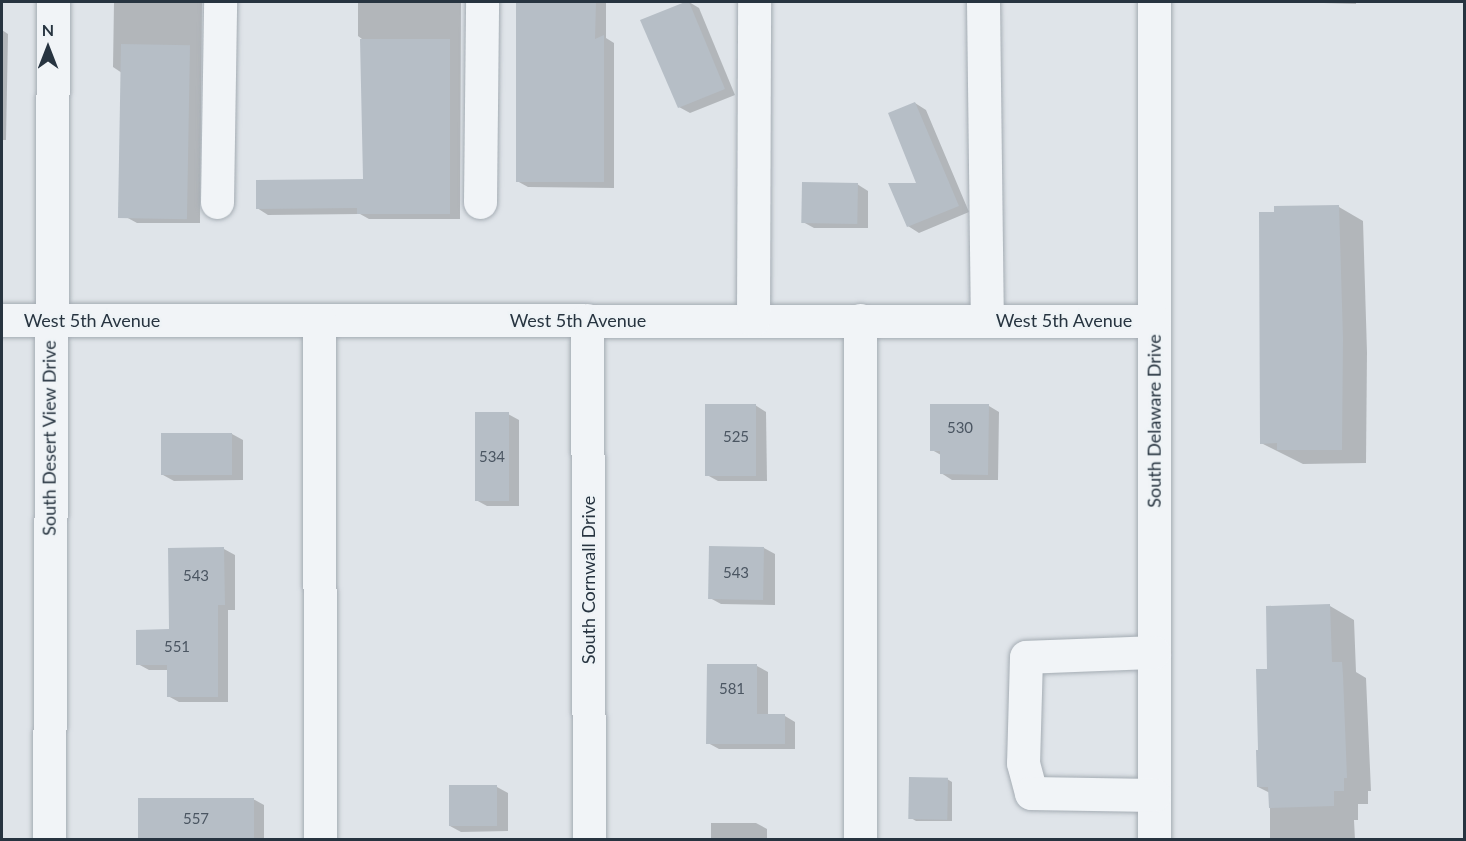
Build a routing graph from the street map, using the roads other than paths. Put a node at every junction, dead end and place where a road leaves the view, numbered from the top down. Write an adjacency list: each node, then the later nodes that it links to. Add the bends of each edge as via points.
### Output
1 (53, 2): 10 (street, South Desert View Drive)
2 (220, 2): 7 (street)
3 (482, 2): 8 (street)
4 (754, 2): 13 (street)
5 (983, 2): 15 (street)
6 (1154, 2): 16 (street, South Delaware Drive)
7 (217, 202)
8 (480, 202)
9 (2, 320): 10 (street, West 5th Avenue)
10 (49, 320): 11 (street, West 5th Avenue); 19 (street, South Desert View Drive)
11 (319, 320): 12 (street, West 5th Avenue); 20 (street)
12 (587, 320): 13 (street, West 5th Avenue); 21 (street, South Cornwall Drive)
13 (753, 320): 14 (street, West 5th Avenue)
14 (860, 320): 15 (street, West 5th Avenue); 22 (street)
15 (987, 320): 16 (street, West 5th Avenue)
16 (1154, 321): 17 (street, South Delaware Drive)
17 (1154, 652): 18 (street, South Delaware Drive); 18 (street, via 1026,657 1023,763 1031,793)
18 (1154, 795): 23 (street, South Delaware Drive)
19 (49, 840)
20 (320, 840)
21 (590, 840)
22 (860, 840)
23 (1154, 840)

